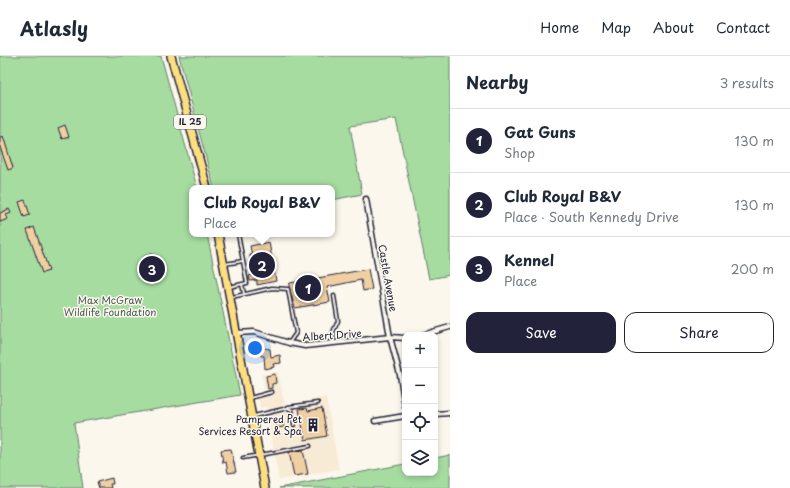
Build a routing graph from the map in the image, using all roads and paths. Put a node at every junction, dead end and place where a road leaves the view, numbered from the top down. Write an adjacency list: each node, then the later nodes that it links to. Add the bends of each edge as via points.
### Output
1 (172, 56): 2 (main road, IL 25)
2 (206, 185)
3 (366, 199): 16 (street, Castle Avenue)
4 (219, 237): 7 (main road)
5 (239, 237): 6 (lane)
6 (243, 261): 7 (lane); 8 (lane, via 247,283)
7 (224, 265): 9 (main road)
8 (242, 284): 9 (lane); 10 (lane)
9 (228, 287): 12 (main road)
10 (244, 294): 12 (lane); 18 (lane, via 272,288 288,289 296,333)
11 (334, 296): 19 (lane, via 338,321 333,332)
12 (231, 298): 15 (main road)
13 (450, 327): 14 (street)
14 (432, 332)
15 (237, 333): 18 (street, Albert Drive, via 254,332); 21 (main road)
16 (390, 338): 17 (street, Albert Drive); 19 (street, Albert Drive); 23 (street, Castle Avenue)
17 (402, 338)
18 (289, 343): 19 (street, Albert Drive, via 305,346)
19 (333, 344)
20 (272, 392): 21 (lane)
21 (249, 398): 28 (main road)
22 (318, 403): 24 (lane)
23 (405, 404)
24 (285, 408): 28 (lane); 30 (lane, via 292,410)
25 (450, 413): 26 (street)
26 (438, 414)
27 (402, 416): 29 (street)
28 (252, 417): 32 (main road)
29 (375, 421)
30 (294, 425)
31 (310, 446): 32 (lane)
32 (260, 456): 33 (lane); 34 (main road)
33 (243, 458)
34 (265, 488)

